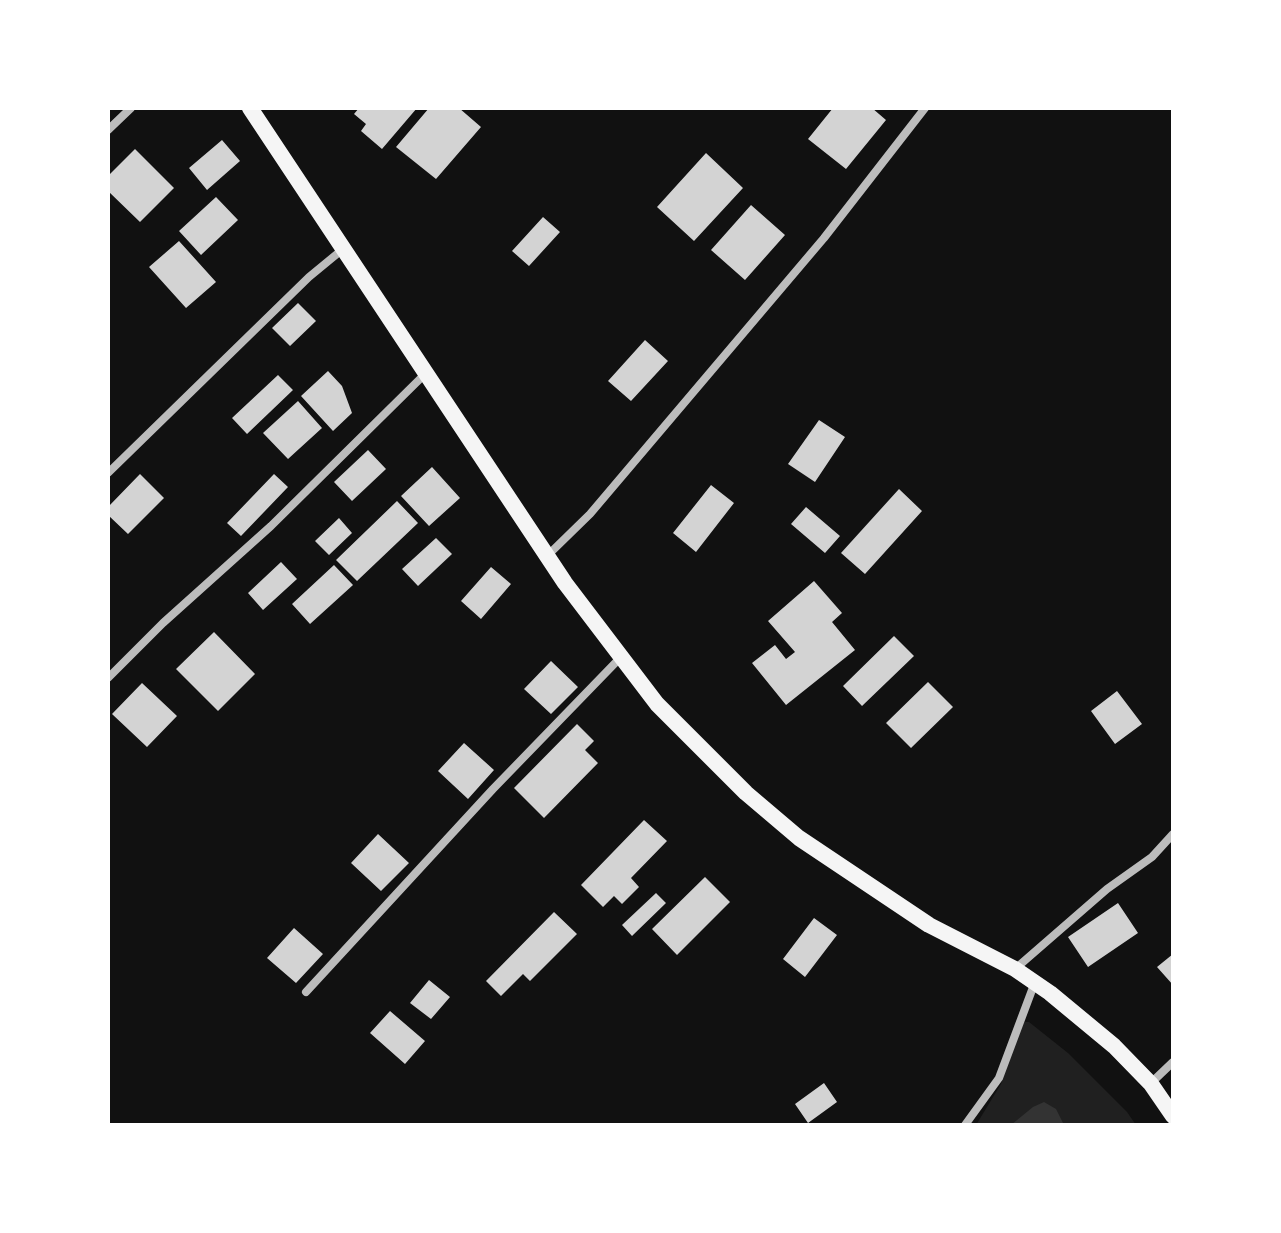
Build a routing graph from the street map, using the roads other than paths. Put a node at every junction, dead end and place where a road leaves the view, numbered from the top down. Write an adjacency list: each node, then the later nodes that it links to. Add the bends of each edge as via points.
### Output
1 (131, 108): 4 (street)
2 (250, 108): 5 (main road)
3 (925, 108): 8 (street, via 824,238 590,514)
4 (108, 130)
5 (343, 249): 6 (main road); 7 (street)
6 (425, 374): 8 (main road); 10 (street)
7 (108, 473)
8 (547, 556): 9 (main road)
9 (620, 658): 12 (main road, via 689,738 799,838 929,925); 14 (street)
10 (108, 678)
11 (1173, 834): 12 (street)
12 (1015, 969): 13 (main road)
13 (1035, 981): 16 (main road); 18 (street, via 999,1078)
14 (306, 992)
15 (1173, 1062): 16 (street)
16 (1151, 1084): 17 (main road)
17 (1173, 1116)
18 (965, 1125)

